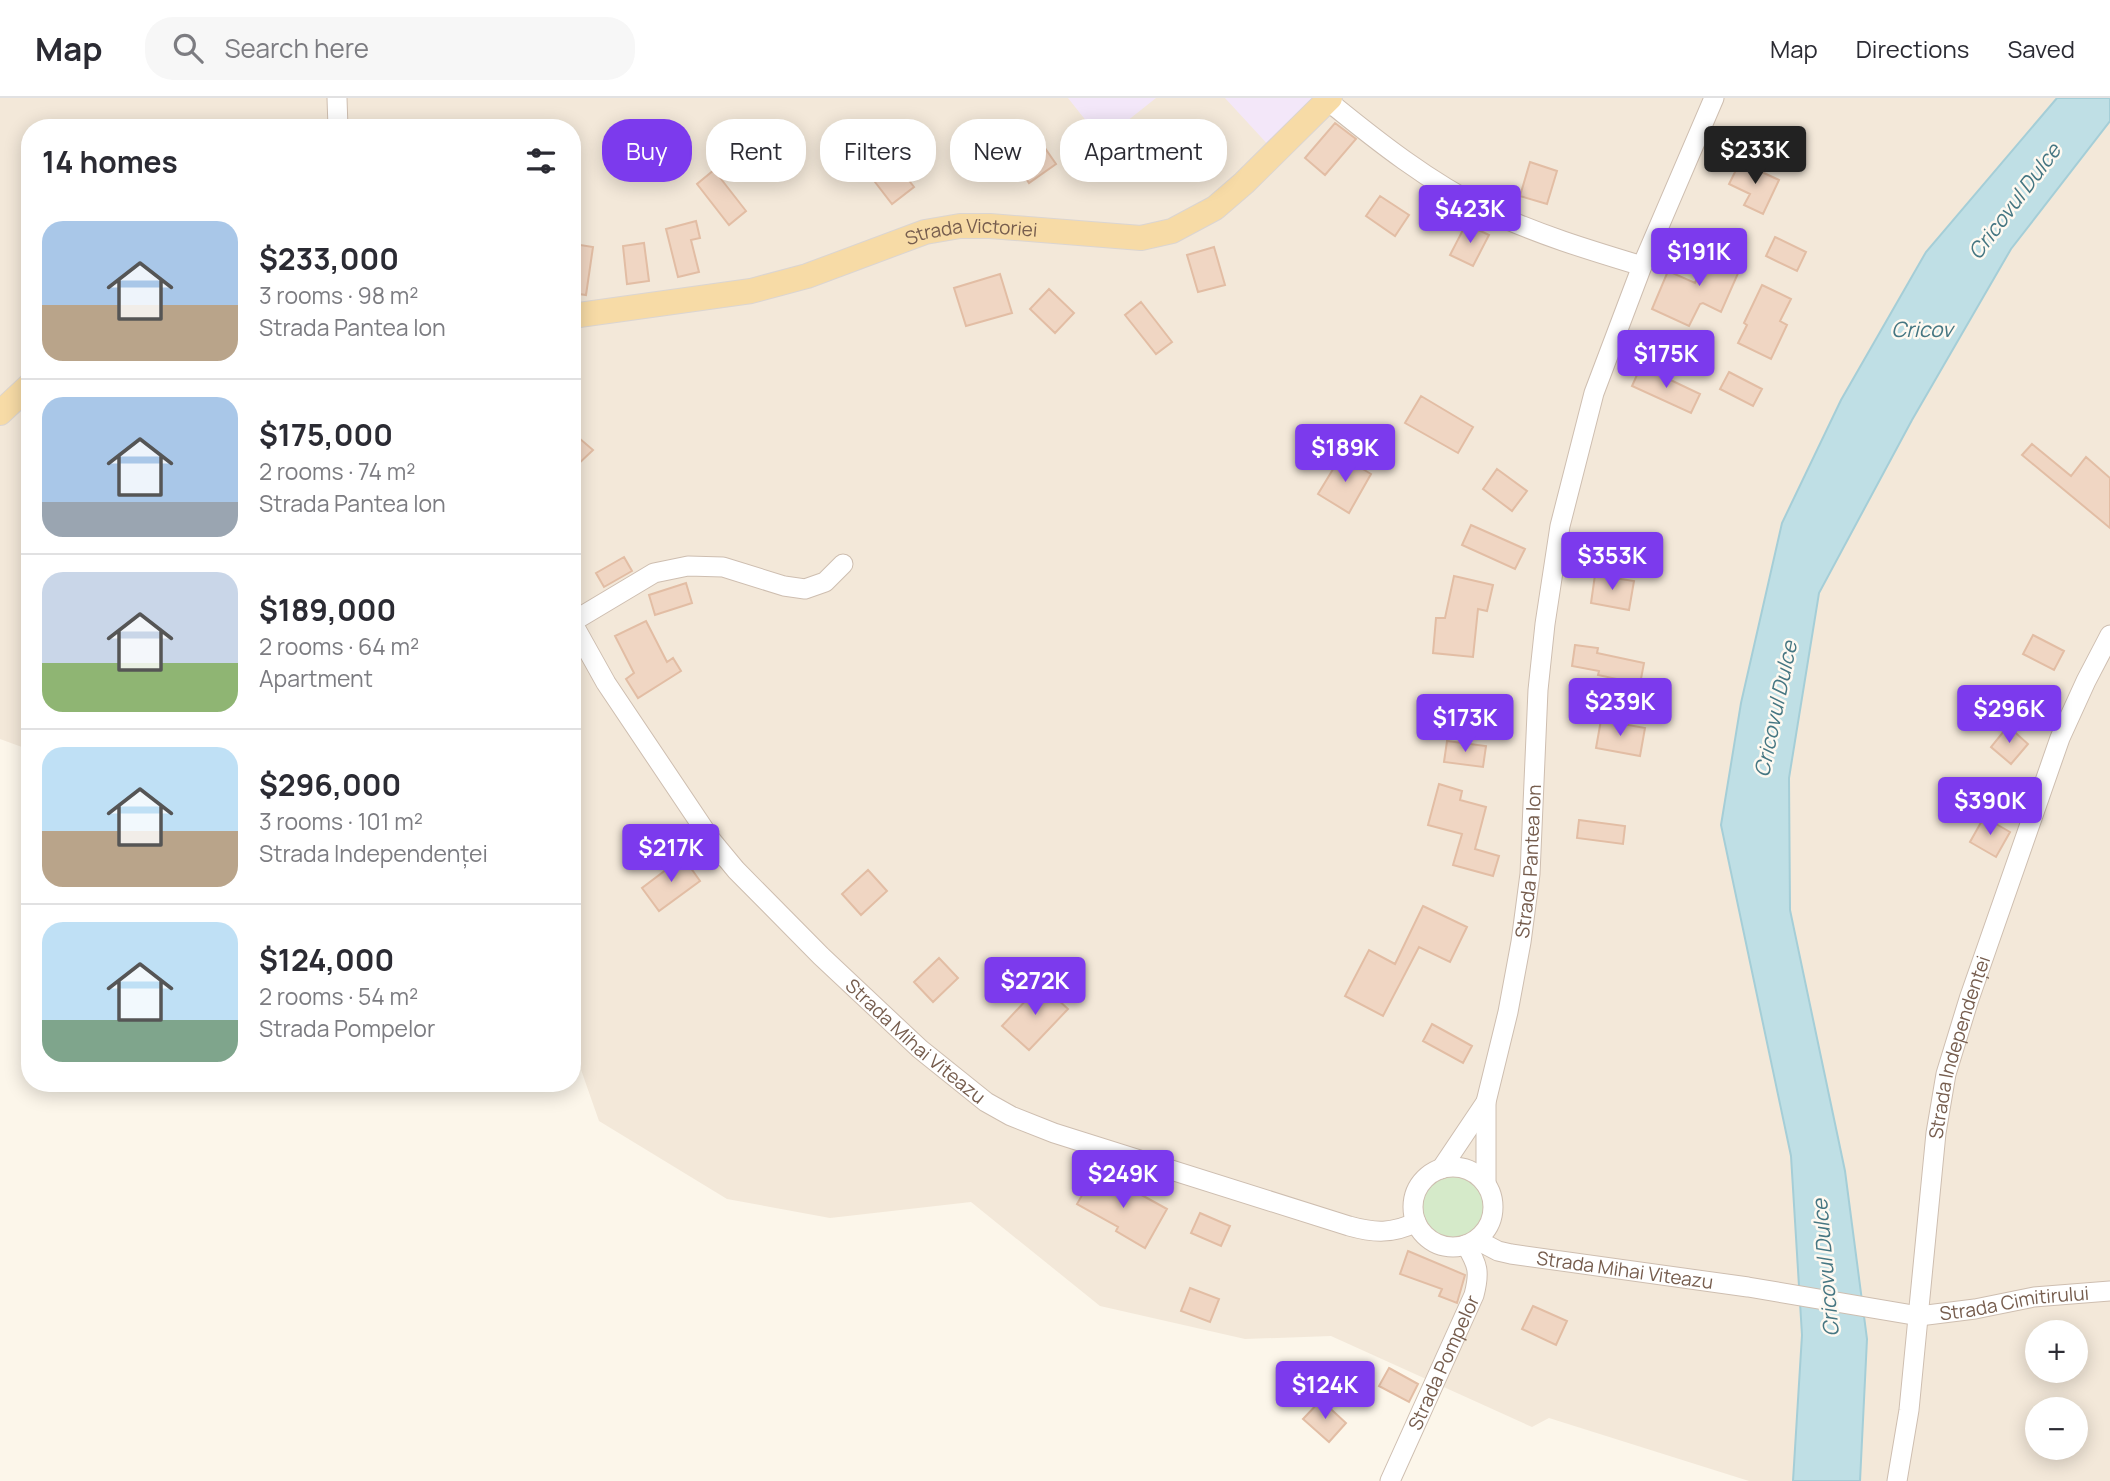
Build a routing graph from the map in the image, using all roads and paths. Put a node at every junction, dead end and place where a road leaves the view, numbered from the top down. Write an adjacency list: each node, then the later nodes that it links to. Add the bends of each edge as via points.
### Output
1 (337, 98): 4 (street)
2 (1714, 98): 5 (street, Strada Pantea Ion)
3 (1329, 100): 5 (street, via 1441,185 1486,210); 6 (main road, Strada Victoriei, via 1235,192 1172,232 1141,238 960,226 925,232 807,276 751,291)
4 (338, 119)
5 (1642, 266): 13 (street, Strada Pantea Ion, via 1594,393 1560,526 1538,690 1530,874 1508,1012)
6 (581, 315)
7 (21, 393): 8 (main road)
8 (0, 413)
9 (843, 564): 10 (street, Strada Mihai Viteazu, via 825,582 804,589 723,567 688,566 654,573)
10 (581, 617)
11 (2110, 635): 19 (street, Strada Independenței, via 2060,738 1946,1074)
12 (581, 638): 16 (street, Strada Mihai Viteazu, via 606,683 736,870 920,1049 986,1102 1054,1132 1349,1226 1387,1232)
13 (1486, 1102): 14 (street, Strada Pantea Ion); 15 (street, Strada Pantea Ion)
14 (1441, 1169): 15 (street, via 1466,1169); 16 (street, via 1421,1184 1415,1196)
15 (1486, 1185): 17 (street, via 1492,1196 1492,1220)
16 (1416, 1222): 17 (street, via 1442,1246)
17 (1471, 1242): 19 (street, Strada Mihai Viteazu, via 1511,1254); 20 (street, Strada Pompelor, via 1479,1276 1474,1295)
18 (2110, 1291): 19 (street, Strada Cimitirului, via 2034,1297)
19 (1919, 1316): 21 (street, Strada Independenței)
20 (1390, 1481)
21 (1897, 1481)

